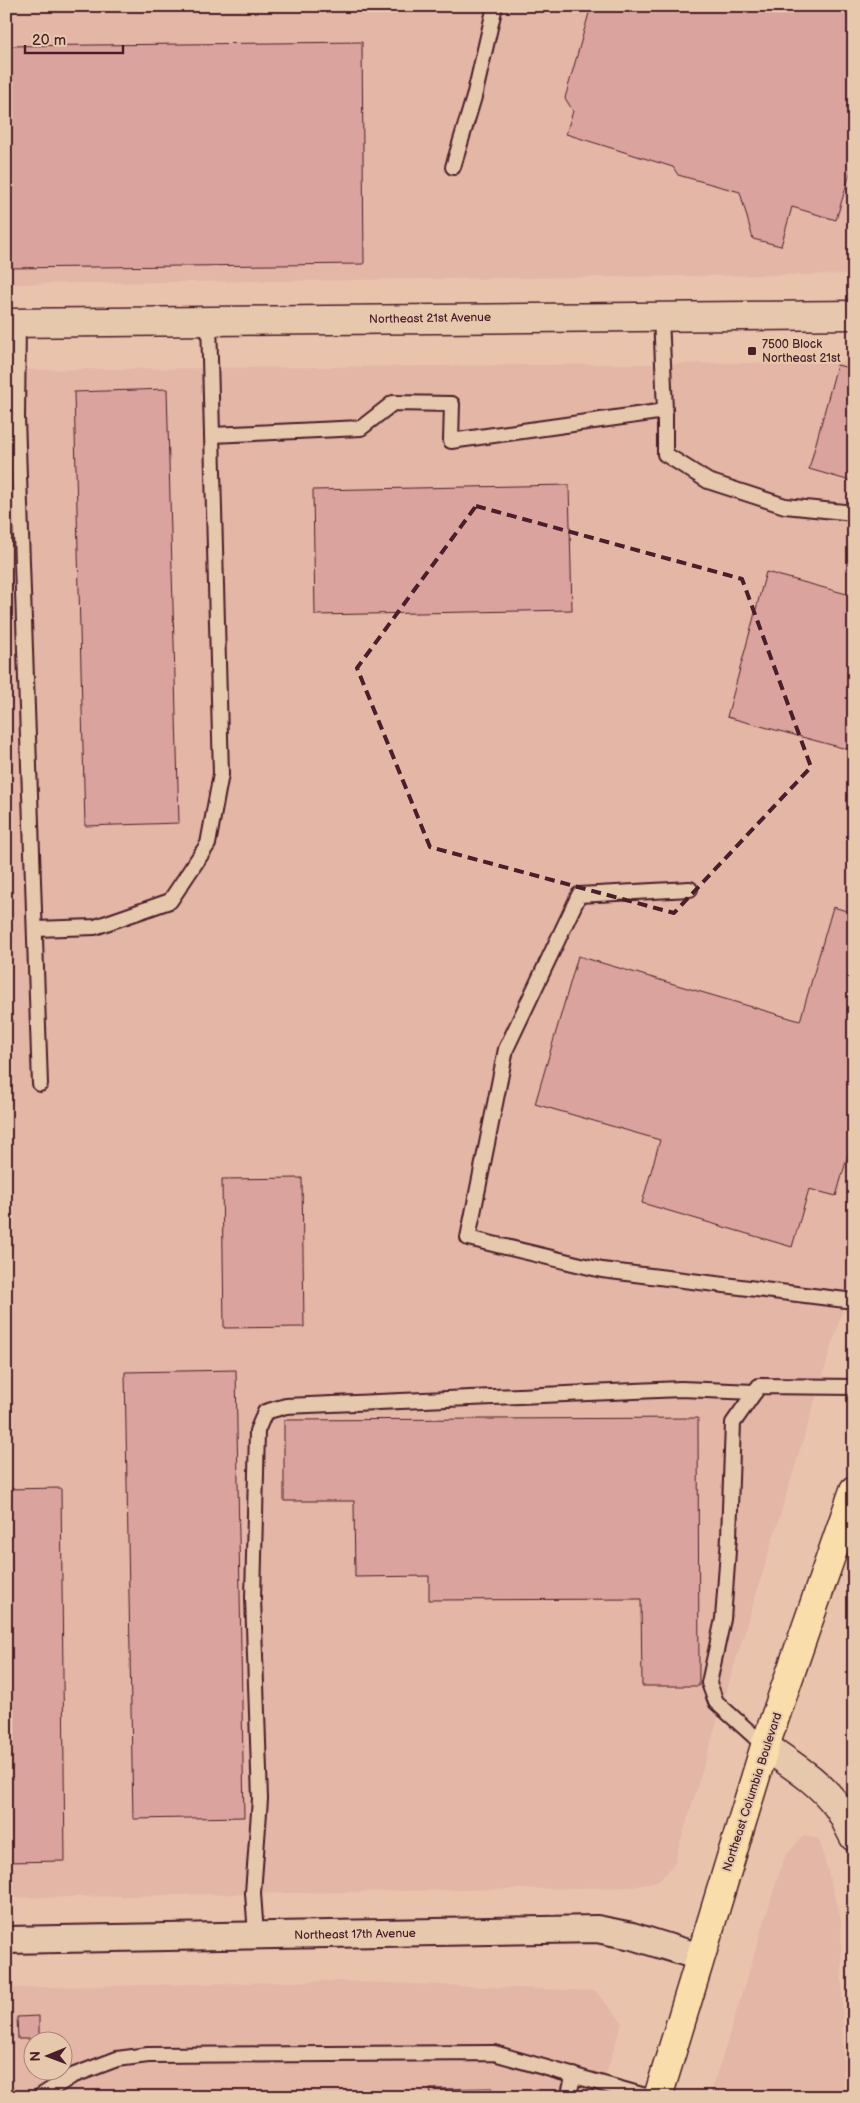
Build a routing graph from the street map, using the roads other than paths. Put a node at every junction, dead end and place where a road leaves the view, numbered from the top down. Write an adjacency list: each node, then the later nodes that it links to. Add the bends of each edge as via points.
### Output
1 (495, 6): 2 (lane, via 474,97)
2 (452, 167)
3 (854, 315): 4 (street, Northeast 21st Avenue)
4 (661, 316): 5 (street, Northeast 21st Avenue); 7 (lane)
5 (209, 321): 6 (street, Northeast 21st Avenue); 9 (lane)
6 (12, 323): 8 (lane)
7 (665, 410): 9 (lane, via 451,441 452,404 393,403 362,428); 10 (lane, via 665,454 708,482 785,506)
8 (12, 418): 12 (lane)
9 (212, 435): 12 (lane, via 221,774 208,844 170,901 95,927)
10 (854, 513)
11 (690, 890): 14 (lane, via 579,895 506,1049 468,1238 602,1270)
12 (35, 929): 13 (lane)
13 (40, 1084)
14 (854, 1301)
15 (854, 1387): 16 (lane, via 759,1386)
16 (755, 1392): 18 (lane, via 733,1423 723,1619 708,1683 716,1702); 20 (lane, via 671,1390 286,1406 265,1412 257,1431 253,1598 260,1799 253,1893)
17 (854, 1490): 18 (main road, Northeast Columbia Boulevard)
18 (765, 1746): 19 (street, via 805,1773 821,1789 837,1806); 22 (main road, Northeast Columbia Boulevard)
19 (854, 1837)
20 (256, 1936): 21 (street, Northeast 17th Avenue); 22 (street, Northeast 17th Avenue, via 597,1929)
21 (6, 1940)
22 (700, 1957): 27 (main road, Northeast Columbia Boulevard)
23 (574, 2075): 24 (lane, via 494,2053 148,2055 117,2059 72,2076); 25 (lane); 26 (lane)
24 (39, 2097)
25 (568, 2097)
26 (649, 2097)
27 (658, 2097)

